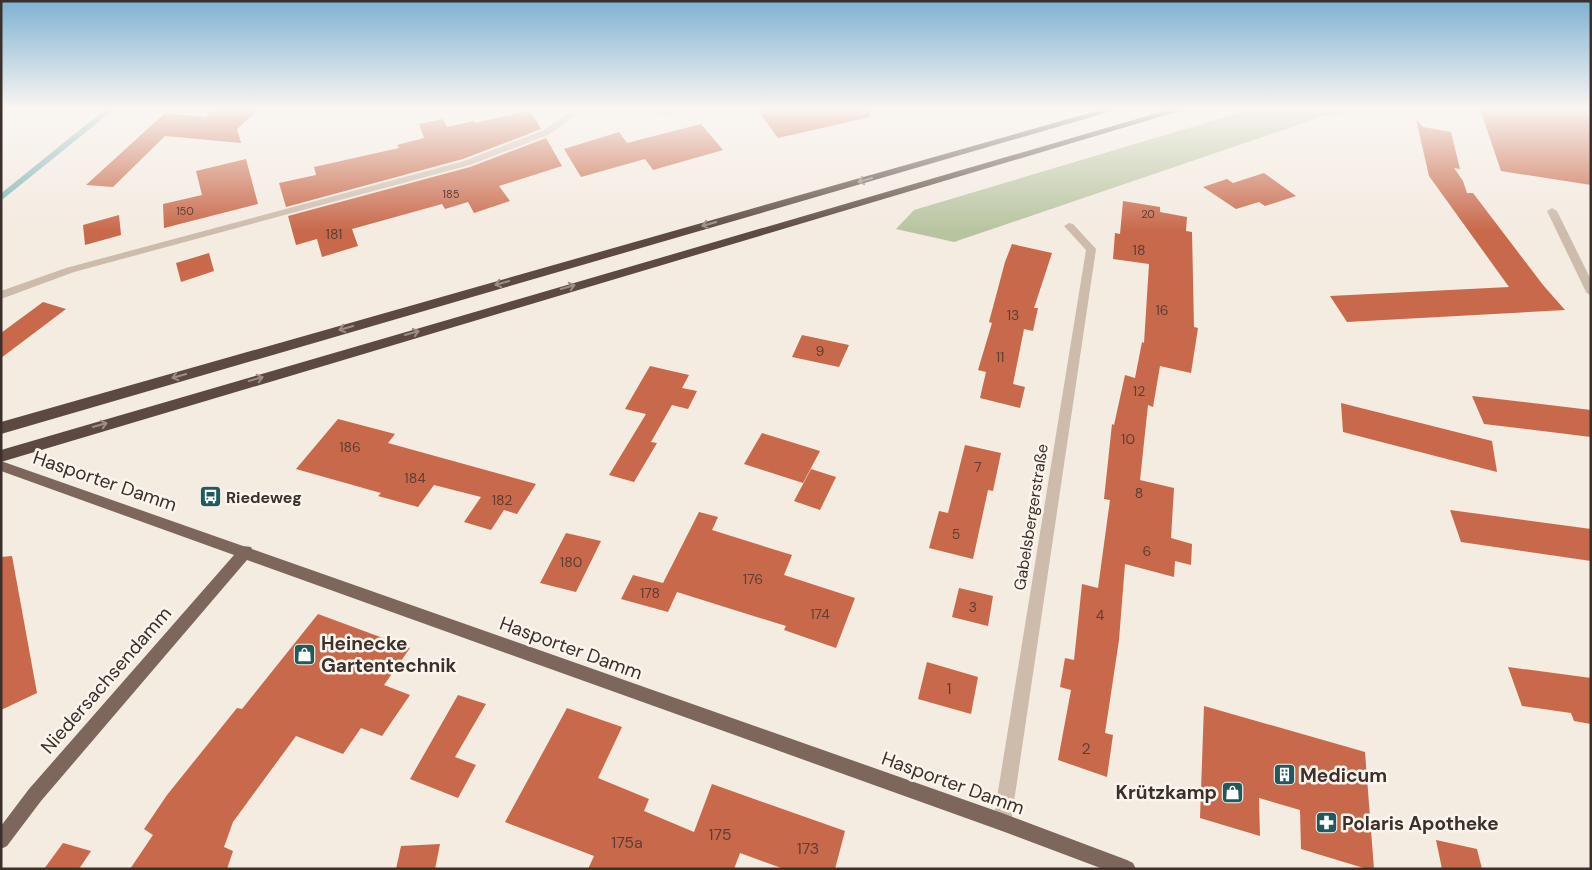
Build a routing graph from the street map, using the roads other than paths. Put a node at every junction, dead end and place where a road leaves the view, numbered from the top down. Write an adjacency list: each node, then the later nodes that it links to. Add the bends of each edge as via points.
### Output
1 (502, 150): 7 (street, via 467,163 70,270)
2 (972, 150): 8 (highway, one-way to 8)
3 (1042, 150): 9 (highway, one-way to 3)
4 (1552, 211): 6 (street)
5 (1069, 226): 12 (street, Gabelsbergerstraße, via 1091,249)
6 (1591, 292)
7 (1, 295)
8 (8, 426)
9 (1, 456)
10 (1, 466): 11 (main road, Hasporter Damm)
11 (246, 551): 12 (main road, Hasporter Damm); 13 (main road, Niedersachsendamm, via 35,795)
12 (1002, 822): 14 (main road, Hasporter Damm)
13 (1, 840)
14 (1127, 869)

